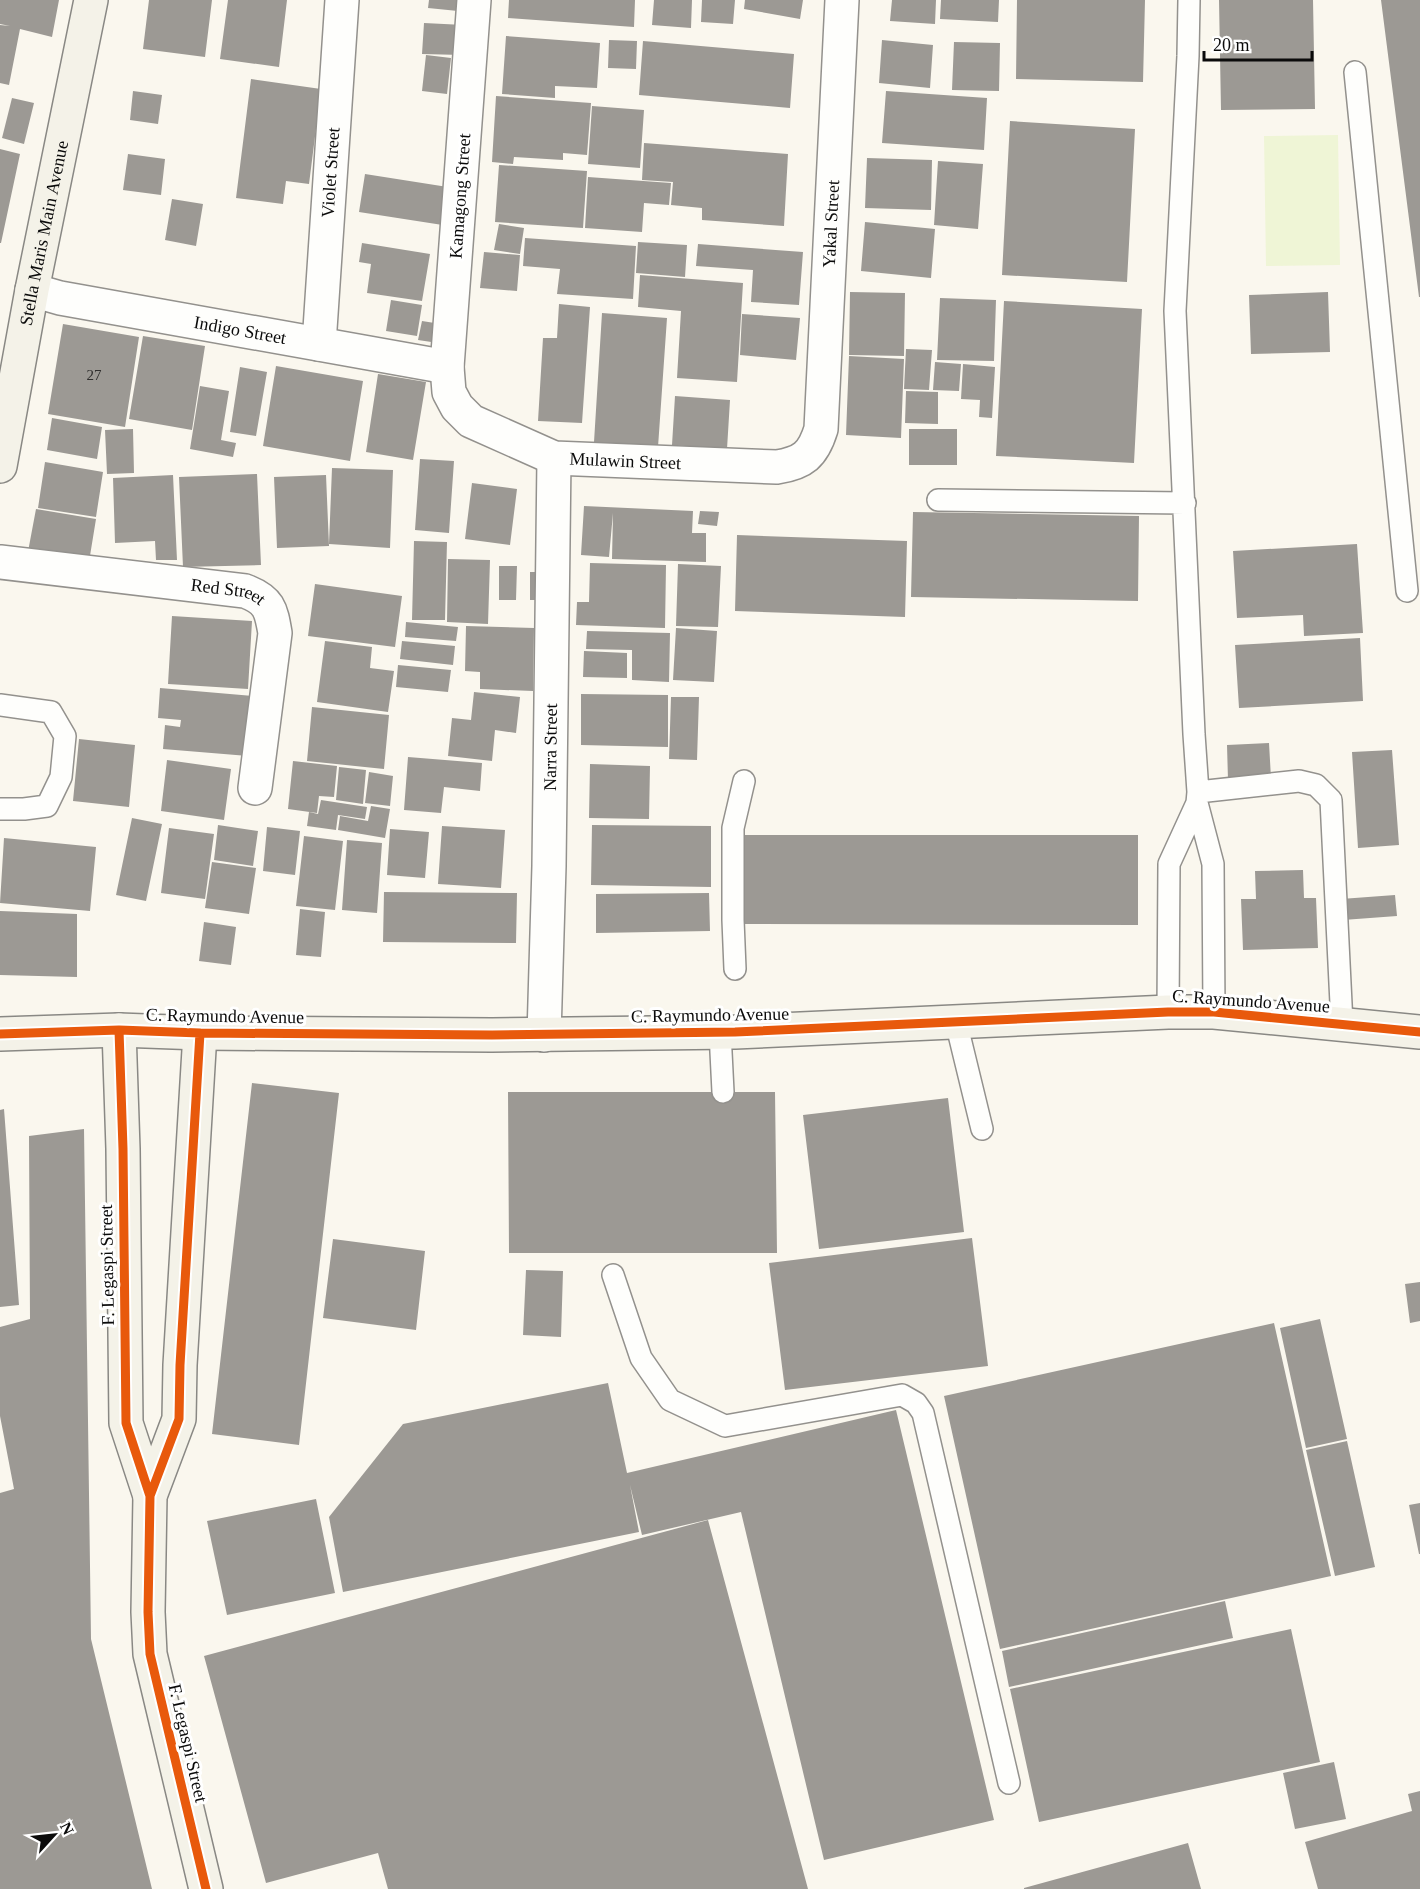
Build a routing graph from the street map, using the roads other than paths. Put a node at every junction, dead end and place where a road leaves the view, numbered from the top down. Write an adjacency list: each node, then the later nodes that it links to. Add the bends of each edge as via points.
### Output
1 (91, 0): 7 (main road, Stella Maris Main Avenue)
2 (342, 0): 8 (street, Violet Street)
3 (474, 0): 9 (street, Kamagong Street)
4 (842, 0): 11 (street, Yakal Street, via 821,429)
5 (1189, 0): 15 (lane, via 1175,311)
6 (1355, 72): 17 (lane)
7 (32, 290): 8 (street, Indigo Street); 10 (main road, Stella Maris Main Avenue)
8 (319, 344): 9 (street, Indigo Street)
9 (448, 380): 12 (street, Mulawin Street, via 457,407 471,421)
10 (4, 418): 13 (main road, Stella Maris Main Avenue)
11 (816, 445): 12 (street, Mulawin Street, via 806,457 777,468)
12 (554, 458): 33 (street, Narra Street)
13 (0, 466)
14 (938, 500): 15 (lane)
15 (1185, 503): 21 (lane)
16 (0, 562): 20 (street, Red Street, via 245,591 258,596 267,604 275,633)
17 (1407, 591)
18 (0, 705): 22 (lane, via 51,712 65,736 61,777 47,806)
19 (744, 781): 23 (lane, via 733,828)
20 (255, 788)
21 (1197, 797): 24 (lane, via 1169,864); 25 (lane, via 1213,864); 27 (lane, via 1299,781 1316,784 1331,800)
22 (0, 809)
23 (735, 969)
24 (1168, 1012): 25 (main road, C. Raymundo Avenue); 26 (main road, C. Raymundo Avenue)
25 (1214, 1012): 27 (main road, C. Raymundo Avenue)
26 (956, 1022): 29 (main road, C. Raymundo Avenue); 35 (lane)
27 (1342, 1024): 30 (main road, C. Raymundo Avenue)
28 (119, 1030): 31 (main road, C. Raymundo Avenue); 32 (main road, C. Raymundo Avenue); 37 (main road, F. Legaspi Street, via 126,1423)
29 (720, 1032): 33 (main road, C. Raymundo Avenue); 34 (lane)
30 (1420, 1032)
31 (200, 1033): 33 (main road, C. Raymundo Avenue); 37 (main road, F. Legaspi Street, via 179,1419)
32 (0, 1034)
33 (544, 1035)
34 (723, 1092)
35 (982, 1129)
36 (613, 1275): 38 (lane, via 641,1358 670,1400 725,1426 902,1395 916,1403 923,1413)
37 (150, 1496): 39 (main road, F. Legaspi Street, via 150,1654)
38 (1009, 1783)
39 (206, 1889)

